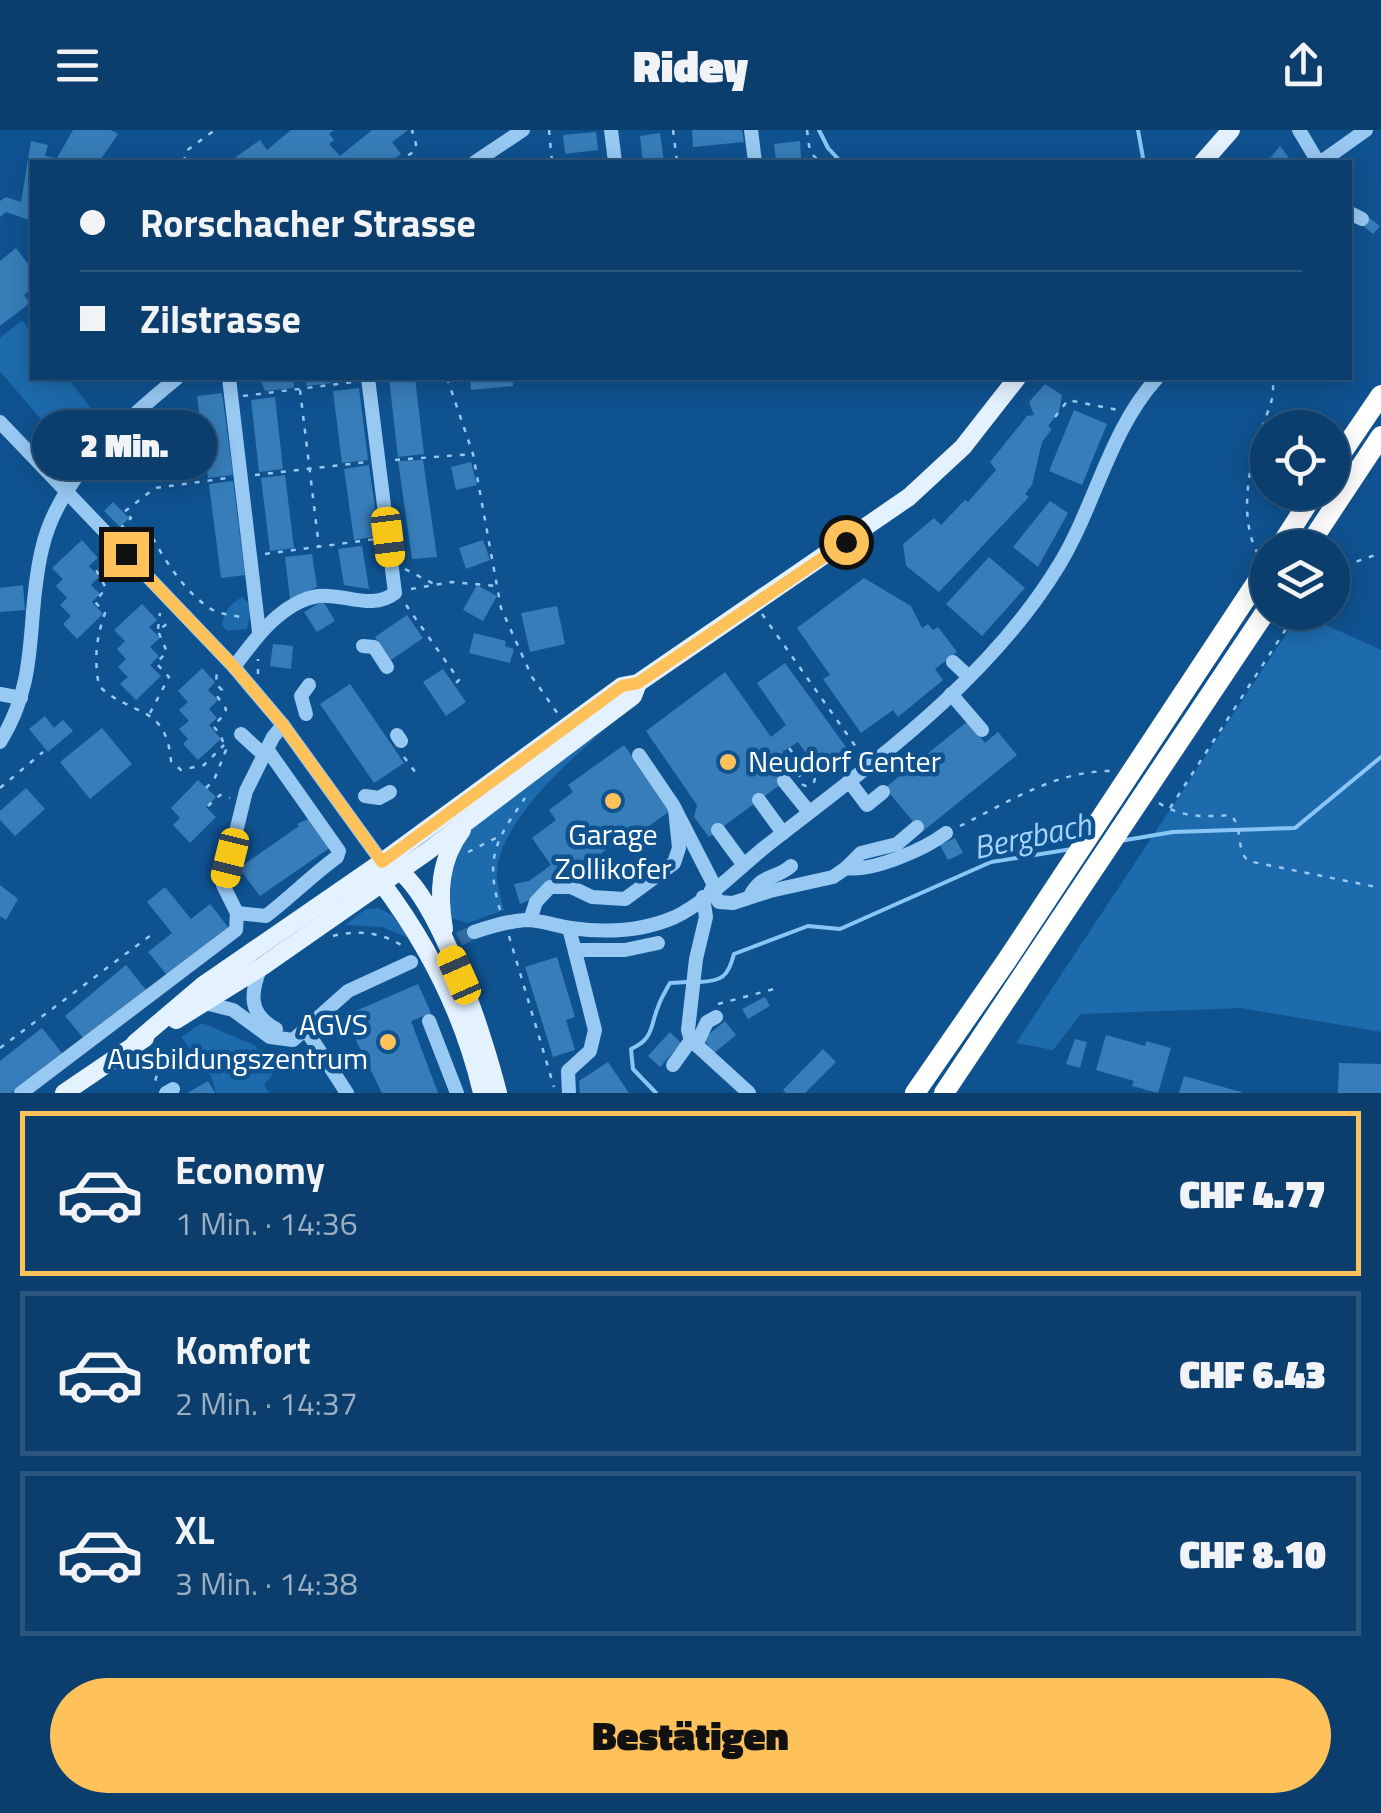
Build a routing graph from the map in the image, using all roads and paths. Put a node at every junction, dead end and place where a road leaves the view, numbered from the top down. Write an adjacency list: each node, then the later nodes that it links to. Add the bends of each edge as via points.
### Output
1 (215, 130): 14 (path, via 186,150)
2 (412, 130): 15 (path, via 414,151)
3 (524, 130): 16 (street)
4 (548, 130): 17 (path)
5 (611, 130): 18 (street)
6 (673, 130): 19 (path)
7 (751, 130): 20 (street)
8 (807, 130): 21 (path, via 809,152)
9 (1231, 130): 22 (main road)
10 (1298, 130): 23 (street)
11 (1336, 130): 13 (street)
12 (1366, 130): 13 (street)
13 (1349, 142): 24 (street)
14 (184, 160)
15 (401, 160)
16 (479, 160)
17 (552, 160)
18 (614, 160)
19 (677, 160)
20 (754, 160)
21 (820, 160)
22 (1205, 160)
23 (1318, 160)
24 (1322, 160)
25 (175, 380): 45 (street, via 128,418)
26 (229, 380): 35 (street)
27 (362, 380): 33 (path)
28 (368, 380): 42 (street)
29 (448, 380): 41 (path)
30 (1014, 380): 74 (main road, via 963,447 908,497)
31 (1153, 380): 73 (street, via 1118,434 1060,564)
32 (1272, 380): 50 (path, via 1248,498)
33 (300, 390): 35 (path); 43 (path)
34 (1381, 395): 40 (highway)
35 (232, 397): 44 (street)
36 (1124, 412): 37 (path, via 1068,400)
37 (1055, 417)
38 (0, 422): 45 (street)
39 (1381, 436): 47 (highway)
40 (1350, 441)
41 (473, 454): 42 (path); 58 (path)
42 (379, 462): 43 (path); 48 (street)
43 (309, 467): 44 (path); 51 (path)
44 (240, 477): 46 (path, via 155,488 124,512 131,518); 53 (street)
45 (68, 492): 72 (street); 80 (street, via 41,552 27,681)
46 (119, 530)
47 (1319, 530)
48 (388, 537): 51 (path); 55 (street)
49 (154, 538): 64 (path, via 204,604)
50 (1250, 538)
51 (318, 547): 53 (path)
52 (1381, 553): 56 (path)
53 (251, 556): 64 (street)
54 (119, 562): 82 (path, via 96,570 106,588 95,602 104,612 96,670 104,692)
55 (391, 562): 57 (path); 59 (street)
56 (1350, 564)
57 (434, 584): 58 (path); 59 (path)
58 (498, 586): 84 (path, via 507,628)
59 (394, 592): 64 (street, via 379,602 315,596); 77 (path, via 459,680)
60 (1250, 593): 161 (highway)
61 (164, 610): 67 (path)
62 (762, 613): 95 (path)
63 (173, 619): 67 (path)
64 (258, 628): 72 (street)
65 (1253, 630): 162 (highway)
66 (1285, 630): 110 (path)
67 (158, 631): 82 (path, via 167,652 156,663 169,676)
68 (364, 646): 71 (street, via 374,647)
69 (952, 662): 73 (street)
70 (218, 666): 78 (path)
71 (386, 666)
72 (234, 667): 83 (street)
73 (968, 677): 79 (street)
74 (638, 683): 84 (main road, via 622,686); 112 (main road, via 633,696)
75 (229, 684): 78 (path)
76 (309, 685): 87 (street, via 301,696 307,721)
77 (454, 685)
78 (222, 690): 90 (path, via 216,696 225,714 213,726)
79 (951, 694): 85 (street); 98 (street)
80 (11, 696): 81 (street); 88 (street)
81 (0, 713)
82 (149, 714): 90 (path, via 169,738 171,762 180,770 204,765)
83 (283, 725): 87 (street); 93 (street)
84 (568, 728): 121 (main road)
85 (982, 730)
86 (241, 734): 93 (street)
87 (293, 739): 121 (street)
88 (0, 742)
89 (400, 743): 97 (path)
90 (224, 745): 101 (path)
91 (789, 748): 96 (path)
92 (43, 752): 100 (path)
93 (266, 752): 128 (street, via 246,790 224,885); 128 (street, via 339,851 266,916)
94 (639, 755): 109 (street)
95 (864, 758)
96 (805, 770)
97 (416, 773)
98 (849, 780): 104 (street, via 867,804); 111 (street)
99 (784, 782): 111 (street)
100 (0, 788)
101 (206, 788)
102 (529, 791): 118 (path)
103 (390, 792): 105 (street)
104 (883, 792)
105 (364, 796)
106 (226, 797): 108 (path)
107 (759, 800): 116 (street)
108 (208, 806)
109 (675, 808): 126 (street); 130 (street, via 674,864 625,900 550,887)
110 (1170, 810)
111 (809, 812): 116 (street)
112 (468, 822): 121 (main road); 137 (main road, via 454,840 440,886)
113 (1240, 825): 125 (path, via 1240,853 1248,861)
114 (918, 827): 123 (street, via 897,844 861,853)
115 (718, 830): 120 (street)
116 (784, 832): 120 (street)
117 (946, 833): 123 (street, via 914,852)
118 (498, 838): 119 (path); 129 (path, via 493,888)
119 (462, 856)
120 (743, 864): 126 (street)
121 (390, 866): 124 (main road); 137 (main road, via 418,889); 149 (main road, via 202,986)
122 (791, 866): 127 (street, via 765,877)
123 (846, 868): 127 (street)
124 (381, 882): 140 (main road); 156 (main road, via 438,969)
125 (1381, 888)
126 (710, 891): 127 (street, via 726,904); 131 (street, via 678,916 642,927); 143 (street)
127 (750, 896)
128 (237, 914): 151 (street, via 236,930)
129 (502, 916)
130 (530, 920): 131 (street); 134 (street)
131 (569, 928): 138 (street)
132 (507, 931): 158 (path)
133 (155, 932): 148 (path)
134 (474, 932)
135 (327, 938): 139 (path, via 371,932 393,939)
136 (658, 943): 138 (street)
137 (448, 950): 157 (main road)
138 (575, 950): 159 (street, via 595,1030 590,1052 568,1071)
139 (412, 957): 146 (street, via 348,991)
140 (261, 966): 142 (main road); 146 (street, via 252,993 257,1014 274,1028)
141 (774, 988): 143 (path)
142 (204, 1003): 146 (street, via 233,1010 270,1037 294,1040); 149 (main road)
143 (691, 1009): 147 (street)
144 (716, 1017): 147 (street)
145 (430, 1022): 155 (street)
146 (306, 1030): 154 (street)
147 (694, 1042): 150 (street); 160 (street)
148 (0, 1048)
149 (140, 1048): 152 (main road); 153 (path, via 158,1070)
150 (673, 1064)
151 (21, 1093)
152 (64, 1093)
153 (152, 1093)
154 (347, 1093)
155 (457, 1093)
156 (482, 1093)
157 (498, 1093)
158 (556, 1093)
159 (569, 1093)
160 (750, 1093)
161 (913, 1093)
162 (944, 1093)

